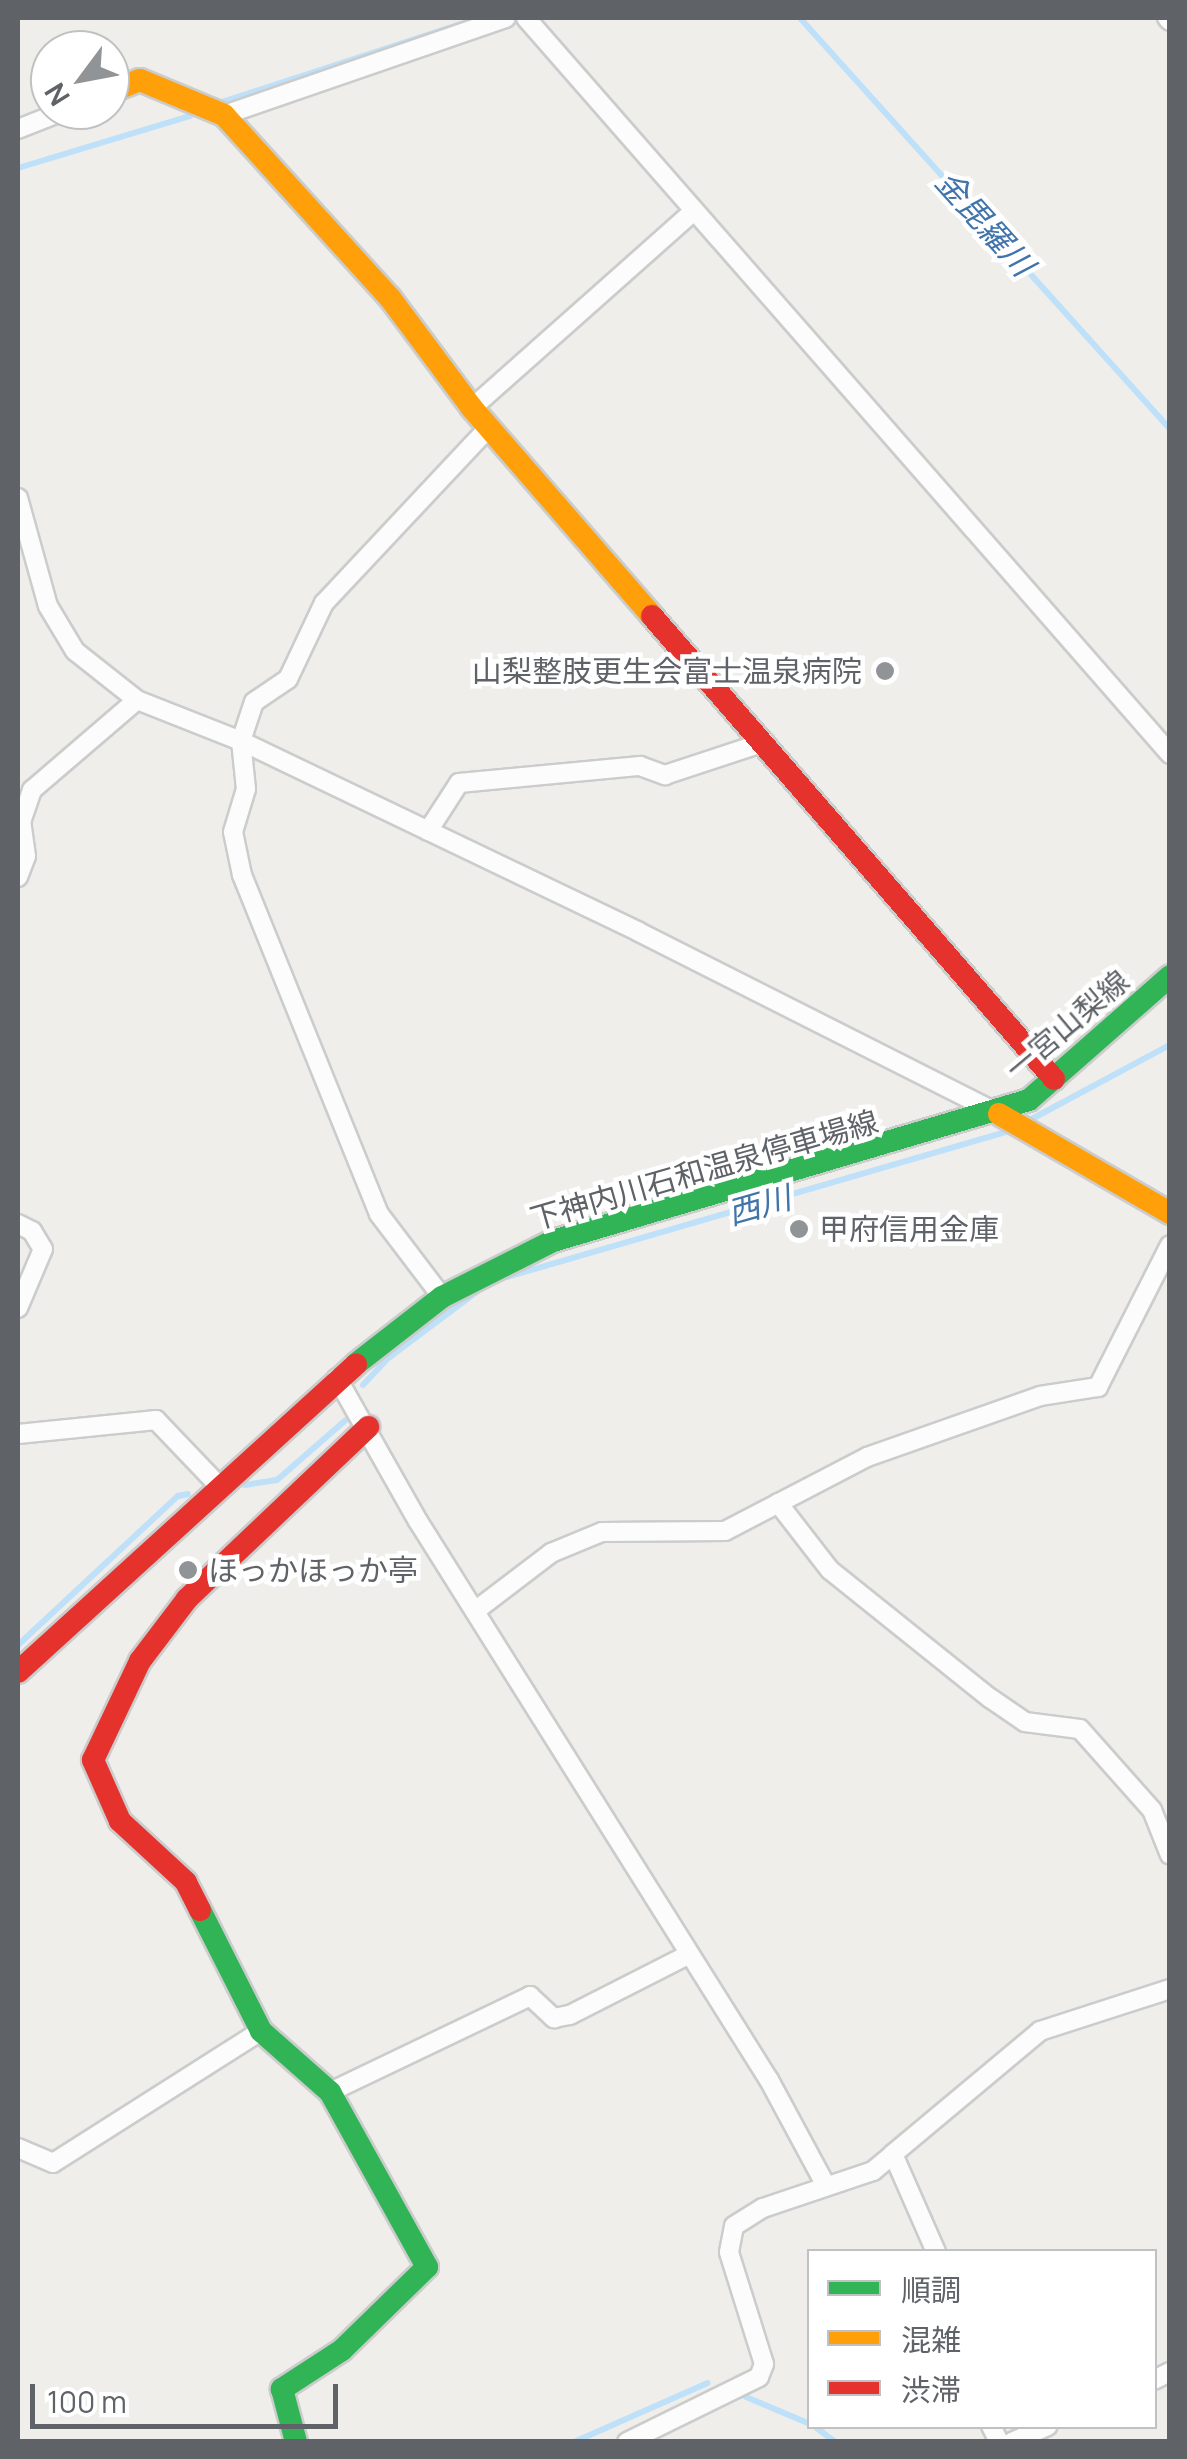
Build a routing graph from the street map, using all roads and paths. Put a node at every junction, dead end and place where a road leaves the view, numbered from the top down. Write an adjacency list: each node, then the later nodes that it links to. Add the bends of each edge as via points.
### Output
1 (506, 18): 4 (street)
2 (526, 18): 5 (street)
3 (130, 84): 4 (street, via 140,80)
4 (224, 115): 6 (street, via 390,298)
5 (694, 211): 6 (street); 12 (street)
6 (472, 408): 7 (street)
7 (488, 427): 10 (street, via 324,603 288,679 254,702); 11 (street)
8 (18, 498): 9 (street, via 48,606 75,652)
9 (138, 700): 10 (street); 14 (street, via 32,790 21,822 26,856)
10 (241, 741): 13 (street); 21 (street, via 246,789 233,832 242,875 379,1214)
11 (765, 742): 13 (street, via 665,776 640,766 459,782); 16 (street)
12 (1170, 754)
13 (428, 831): 17 (street)
14 (18, 877)
15 (1170, 976): 16 (street, 一宮山梨線)
16 (1054, 1079): 17 (street, 一宮山梨線)
17 (1004, 1117): 18 (street); 21 (street, 下神内川石和温泉停車場線, via 552,1241)
18 (1170, 1213)
19 (18, 1224): 22 (street, via 32,1231 42,1249)
20 (1170, 1245): 27 (street, via 1098,1387 1065,1389 983,1414 866,1457)
21 (442, 1297): 23 (street, 下神内川石和温泉停車場線)
22 (18, 1308)
23 (338, 1378): 24 (street); 26 (street, 下神内川石和温泉停車場線)
24 (368, 1427): 28 (street); 33 (street, via 187,1599 140,1662 93,1760 120,1821 186,1882)
25 (18, 1434): 26 (street, via 156,1420)
26 (220, 1486): 29 (street, 下神内川石和温泉停車場線)
27 (778, 1503): 28 (street, via 725,1530 602,1532 551,1553); 30 (street, via 830,1570 990,1698 1025,1722 1080,1730 1152,1810)
28 (475, 1610): 31 (street)
29 (18, 1672)
30 (1170, 1855)
31 (688, 1954): 34 (street, via 570,2015 554,2018 530,1996); 37 (street, via 769,2080)
32 (1170, 1988): 36 (street, via 1040,2030)
33 (260, 2030): 34 (street); 35 (street, via 53,2163)
34 (330, 2092): 40 (street, via 427,2267 342,2350 282,2389)
35 (18, 2148)
36 (893, 2154): 37 (street, via 873,2171); 38 (street)
37 (826, 2186): 41 (street, via 734,2226 729,2252 764,2364 759,2377)
38 (935, 2249)
39 (1041, 2429): 42 (street)
40 (296, 2442)
41 (627, 2442)
42 (1012, 2442)

